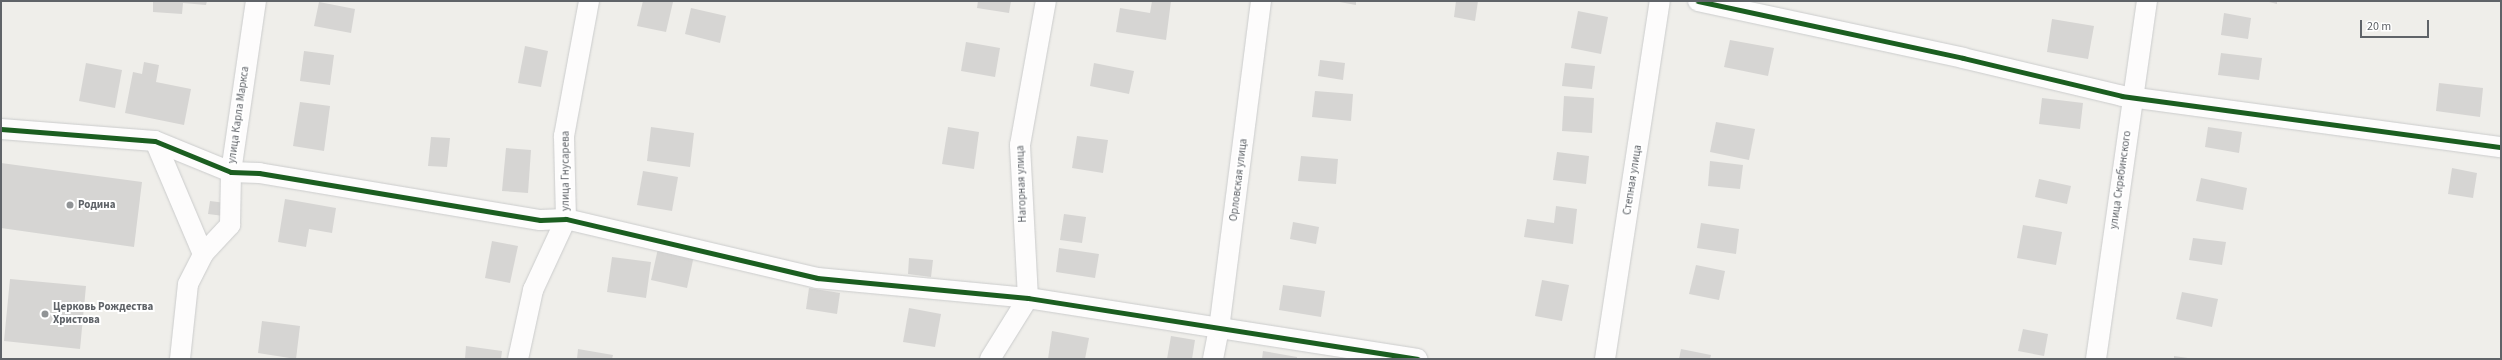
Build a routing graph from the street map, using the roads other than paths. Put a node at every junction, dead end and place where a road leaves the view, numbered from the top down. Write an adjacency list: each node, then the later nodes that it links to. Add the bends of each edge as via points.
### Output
1 (256, 1): 12 (street, улица Карла Маркса)
2 (588, 1): 13 (street, улица Гнусарева, via 564,136)
3 (1046, 1): 15 (street, Нагорная улица, via 1020,145)
4 (1262, 1): 16 (street, Орловская улица)
5 (1660, 1): 22 (street, Степная улица)
6 (1698, 1): 8 (street)
7 (2147, 1): 8 (street, улица Скрябинского)
8 (2133, 97): 11 (street); 23 (street, улица Скрябинского)
9 (1, 129): 10 (street)
10 (156, 141): 12 (street); 14 (street)
11 (2501, 147)
12 (231, 172): 13 (street, via 259,173 540,220); 14 (street, улица Карла Маркса, via 230,226)
13 (566, 219): 15 (street, via 817,278); 18 (street, улица Гнусарева, via 533,290)
14 (203, 254): 17 (street, улица Карла Маркса, via 188,284)
15 (1028, 298): 16 (street); 19 (street)
16 (1219, 329): 20 (street, Орловская улица); 21 (street)
17 (180, 359)
18 (518, 359)
19 (990, 359)
20 (1213, 359)
21 (1417, 359)
22 (1605, 359)
23 (2096, 359)

